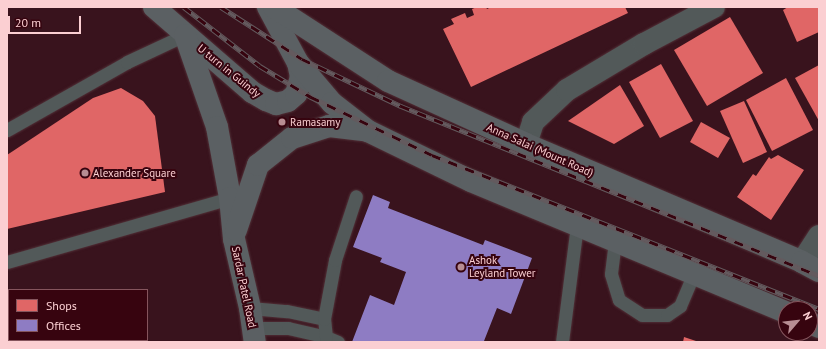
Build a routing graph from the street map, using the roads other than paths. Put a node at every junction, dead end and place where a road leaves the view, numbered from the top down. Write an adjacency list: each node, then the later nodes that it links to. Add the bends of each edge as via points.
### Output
1 (154, 7): 5 (main road)
2 (268, 7): 6 (main road, U turn in Guindy)
3 (274, 7): 9 (main road, Anna Salai (Mount Road), via 388,81)
4 (714, 7): 9 (street, via 644,44 567,90 533,122)
5 (185, 36): 6 (main road, U turn in Guindy, via 252,92 276,104 288,101 296,94 301,77); 7 (lane, via 127,62); 11 (main road, via 217,127)
6 (298, 63): 8 (main road, via 332,103)
7 (7, 130)
8 (368, 132): 12 (main road, via 471,181); 14 (main road, Sardar Patel Road, via 329,126 292,138 258,165)
9 (526, 144): 17 (main road, Anna Salai (Mount Road))
10 (356, 196): 20 (lane, via 335,260)
11 (230, 198): 14 (main road); 16 (lane)
12 (577, 225): 15 (main road); 23 (lane)
13 (819, 236): 17 (street)
14 (234, 239): 21 (main road, Sardar Patel Road)
15 (615, 241): 18 (main road); 18 (lane, via 611,274 619,300 642,315 667,315 680,306)
16 (7, 262)
17 (811, 266)
18 (694, 273): 19 (main road)
19 (778, 309)
20 (324, 319): 21 (lane, via 286,311); 22 (lane)
21 (253, 326): 22 (lane, via 288,328)
22 (332, 340)
23 (562, 342)

